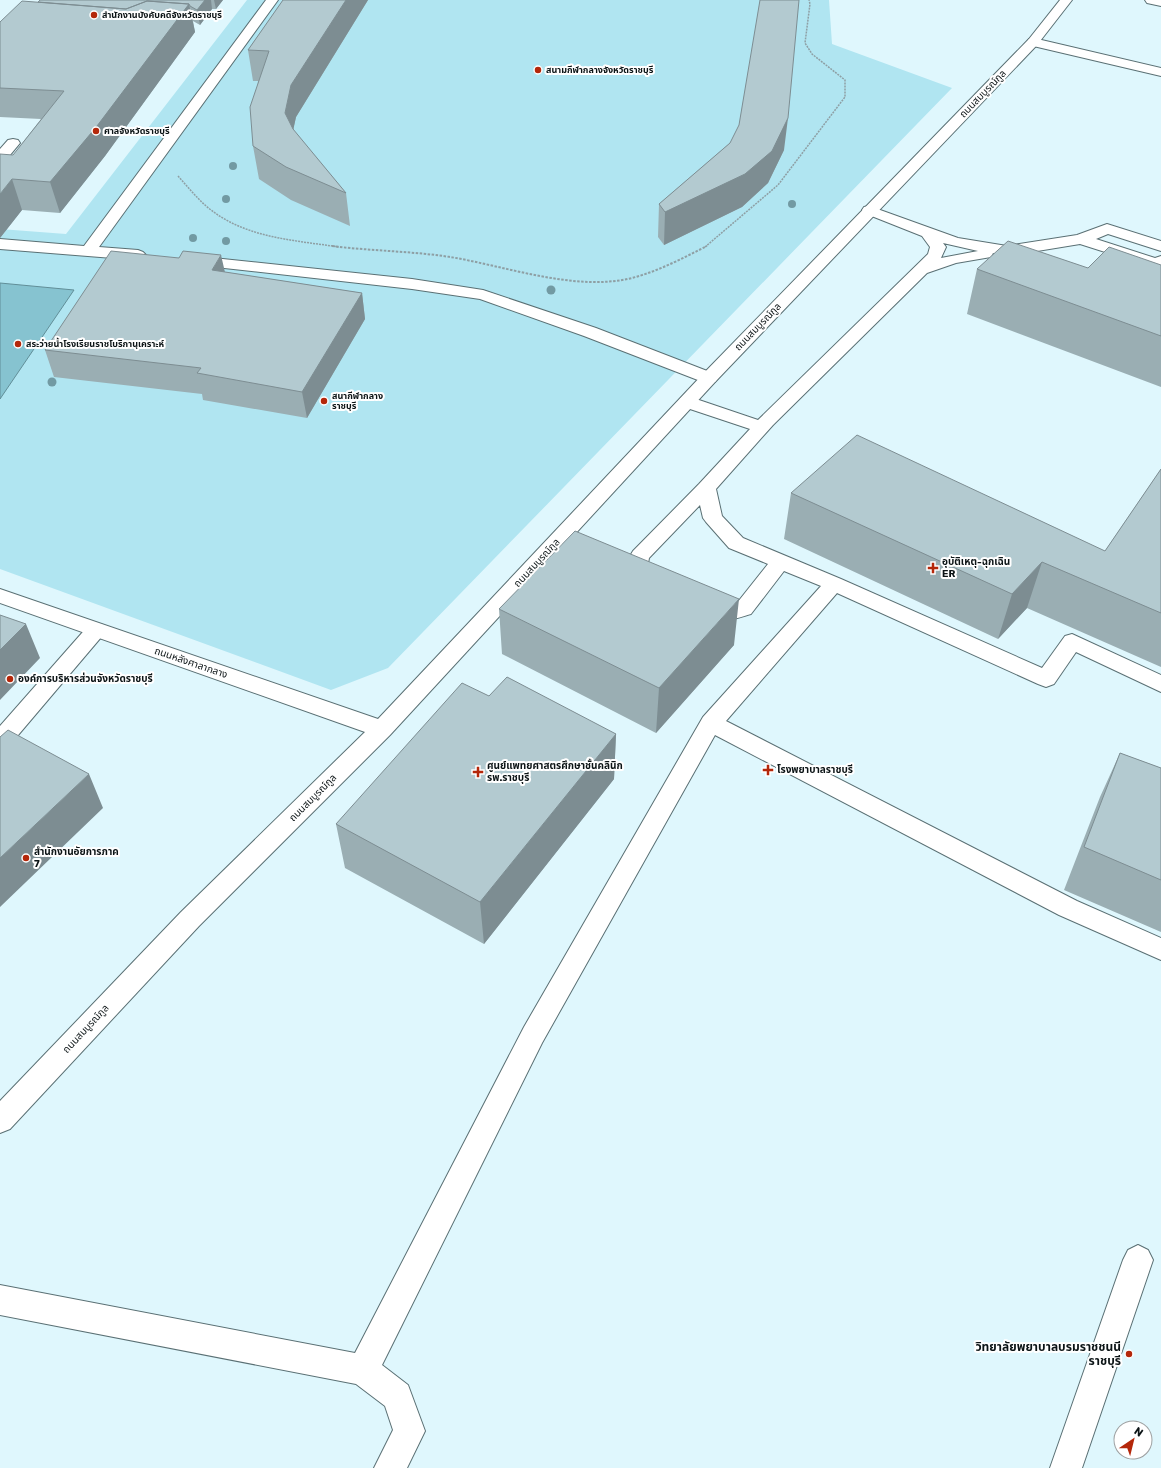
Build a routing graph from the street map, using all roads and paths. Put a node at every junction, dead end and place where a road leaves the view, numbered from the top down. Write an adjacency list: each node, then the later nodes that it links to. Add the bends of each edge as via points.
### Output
1 (272, 0): 9 (street)
2 (809, 0): 9 (path, via 805,43 812,54 845,80 845,97 778,185 708,245 668,266 631,278 591,282 448,258 272,237 236,226 206,206)
3 (1066, 0): 6 (street, ถนนสมบูรณ์กูล)
4 (1150, 0): 5 (street)
5 (1161, 2)
6 (1033, 42): 7 (street); 11 (street, ถนนสมบูรณ์กูล)
7 (1161, 72)
8 (13, 143): 10 (street)
9 (159, 154): 16 (street)
10 (0, 158)
11 (870, 210): 12 (street); 23 (street, ถนนสมบูรณ์กูล)
12 (927, 233): 17 (street, via 955,242); 22 (street, via 938,247 936,256)
13 (1081, 239): 15 (street, via 1107,229); 17 (street); 20 (street, via 1158,264)
14 (0, 244): 16 (street)
15 (1161, 246)
16 (89, 250): 18 (street)
17 (1007, 251): 21 (street); 22 (street, via 954,259)
18 (152, 257)
19 (175, 259): 23 (street, via 412,284 483,295 590,332)
20 (1161, 261)
21 (1036, 262)
22 (922, 269): 25 (street)
23 (709, 378): 24 (street, ถนนสมบูรณ์กูล)
24 (687, 402): 25 (street); 35 (street, ถนนสมบูรณ์กูล)
25 (763, 427): 26 (street)
26 (706, 488): 27 (street, via 714,518 736,543); 29 (street, via 640,556 637,570 649,586)
27 (780, 562): 28 (street); 31 (street, via 744,608 714,615)
28 (834, 584): 33 (street, via 1046,679 1072,641); 34 (street)
29 (664, 592)
30 (0, 596): 32 (street, ถนนหลังศาลากลาง)
31 (692, 605)
32 (96, 630): 35 (street, ถนนหลังศาลากลาง); 36 (street)
33 (1161, 684)
34 (711, 723): 37 (street, via 1068,908); 41 (street, via 533,1034)
35 (382, 729): 38 (street, ถนนสมบูรณ์กูล, via 190,919)
36 (0, 741)
37 (1161, 950)
38 (0, 1120)
39 (1138, 1260): 43 (street)
40 (0, 1300): 41 (street)
41 (362, 1370): 42 (street, via 397,1396 409,1431)
42 (390, 1468)
43 (1066, 1468)

